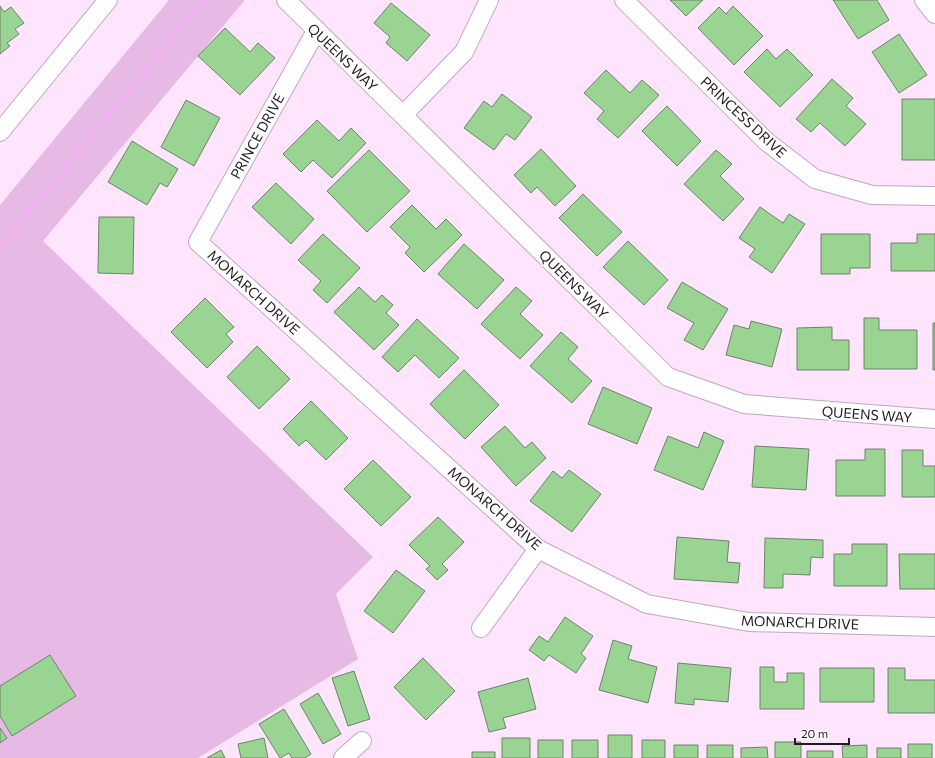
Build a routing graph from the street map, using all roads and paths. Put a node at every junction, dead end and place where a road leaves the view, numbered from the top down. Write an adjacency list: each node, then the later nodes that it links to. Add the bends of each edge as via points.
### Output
1 (108, 0): 9 (street)
2 (286, 0): 7 (street, QUEENS WAY)
3 (489, 0): 8 (street, via 464,52)
4 (624, 0): 10 (street, PRINCESS DRIVE, via 767,142 815,178 872,195)
5 (924, 0): 6 (street)
6 (935, 14)
7 (316, 30): 8 (street, QUEENS WAY); 11 (street, PRINCE DRIVE)
8 (403, 115): 12 (street, QUEENS WAY, via 668,377 744,404)
9 (0, 132)
10 (935, 196)
11 (198, 242): 13 (street, MONARCH DRIVE)
12 (935, 419)
13 (538, 549): 14 (street, MONARCH DRIVE, via 647,604 749,622); 15 (street)
14 (935, 627)
15 (481, 628)
16 (362, 741): 17 (street)
17 (343, 758)

